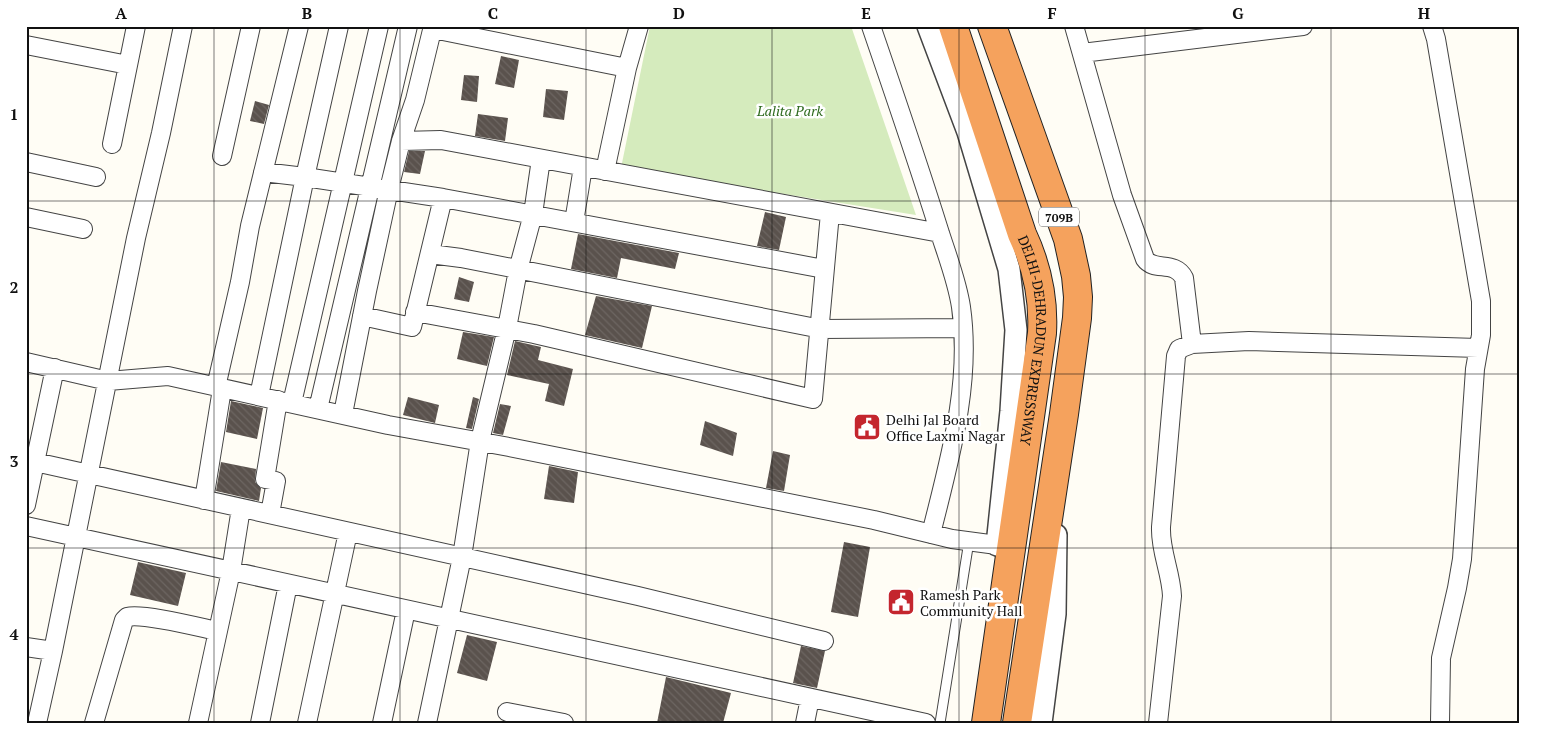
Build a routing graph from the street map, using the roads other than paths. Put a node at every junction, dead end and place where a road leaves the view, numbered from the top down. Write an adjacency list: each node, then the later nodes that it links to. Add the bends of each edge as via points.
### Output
1 (136, 26): 19 (street)
2 (183, 26): 53 (street)
3 (251, 26): 23 (street)
4 (299, 26): 28 (street)
5 (339, 26): 30 (street)
6 (379, 26): 31 (street)
7 (408, 26): 32 (street)
8 (639, 26): 20 (street)
9 (871, 26): 40 (street)
10 (928, 26): 72 (street, via 968,132 1010,278 1016,330)
11 (953, 26): 72 (highway, DELHI-DEHRADUN EXPRESSWAY / 709B, via 1022,234 1035,263 1042,297 1042,334)
12 (992, 26): 61 (highway, 709B, via 1068,239 1076,276 1077,318)
13 (1074, 26): 18 (street)
14 (1302, 26): 18 (street)
15 (1432, 26): 50 (street, via 1481,301)
16 (433, 28): 20 (street); 21 (street)
17 (26, 45): 19 (street)
18 (1082, 53): 49 (street, via 1145,260 1149,264 1175,268 1184,278)
19 (128, 65): 22 (street)
20 (628, 68): 27 (street)
21 (401, 141): 24 (street, via 441,140); 33 (street)
22 (112, 144)
23 (222, 156)
24 (541, 159): 26 (street); 36 (street)
25 (26, 162): 29 (street)
26 (583, 167): 27 (street); 38 (street)
27 (606, 171): 35 (street)
28 (263, 172): 30 (street); 54 (street)
29 (96, 177)
30 (305, 177): 31 (street); 55 (street)
31 (343, 184): 32 (street); 56 (street)
32 (369, 187): 33 (street); 57 (street)
33 (389, 190): 34 (street); 45 (street)
34 (443, 198): 36 (street); 41 (street)
35 (830, 213): 40 (street); 42 (street)
36 (533, 214): 38 (street); 43 (street)
37 (26, 217): 39 (street)
38 (574, 222): 42 (street)
39 (83, 229)
40 (940, 233): 47 (street, via 961,307)
41 (430, 254): 43 (street); 44 (street)
42 (824, 269): 48 (street)
43 (518, 270): 46 (street); 48 (street)
44 (415, 312): 45 (street, via 412,327); 46 (street)
45 (362, 316): 58 (street)
46 (507, 328): 48 (street, via 813,399); 59 (street)
47 (962, 328): 48 (street); 69 (street, via 962,384 957,425)
48 (820, 329)
49 (1192, 344): 50 (street, via 1249,341); 99 (street, via 1179,349 1174,375 1161,539 1172,596)
50 (1478, 348): 100 (street, via 1462,559 1441,658)
51 (26, 362): 52 (street)
52 (55, 368): 53 (street); 60 (street)
53 (108, 382): 54 (street, via 168,376); 62 (street)
54 (219, 388): 55 (street); 63 (street)
55 (259, 396): 56 (street)
56 (285, 402): 57 (street); 66 (street, via 265,478 276,481)
57 (318, 408): 58 (street)
58 (343, 414): 59 (street)
59 (480, 441): 69 (street); 73 (street)
60 (31, 461): 62 (street); 64 (street)
61 (1056, 467): 97 (highway, 709B); 98 (street, via 1055,614)
62 (89, 474): 63 (street); 70 (street)
63 (204, 500): 65 (street)
64 (26, 505)
65 (241, 508): 66 (street); 74 (street)
66 (270, 514): 68 (street)
67 (26, 526): 70 (street)
68 (348, 532): 73 (street); 76 (street)
69 (931, 534): 71 (street)
70 (76, 538): 74 (street); 82 (street)
71 (968, 541): 72 (street); 95 (lane)
72 (1005, 546): 96 (highway, DELHI-DEHRADUN EXPRESSWAY / 709B)
73 (462, 557): 78 (street); 80 (street)
74 (230, 571): 75 (street); 79 (street)
75 (288, 584): 76 (street); 88 (street)
76 (335, 594): 77 (street); 89 (street)
77 (406, 610): 78 (street); 90 (street)
78 (448, 619): 83 (street); 91 (street)
79 (218, 631): 86 (street, via 127,617); 87 (street)
80 (824, 641)
81 (26, 647): 82 (street)
82 (54, 651): 85 (street)
83 (810, 698): 93 (street); 94 (street)
84 (507, 712): 92 (street)
85 (37, 723)
86 (94, 723)
87 (198, 723)
88 (260, 723)
89 (307, 723)
90 (382, 723)
91 (427, 723)
92 (564, 723)
93 (805, 723)
94 (926, 723)
95 (940, 723)
96 (986, 723)
97 (1017, 723)
98 (1041, 723)
99 (1158, 723)
100 (1440, 723)

